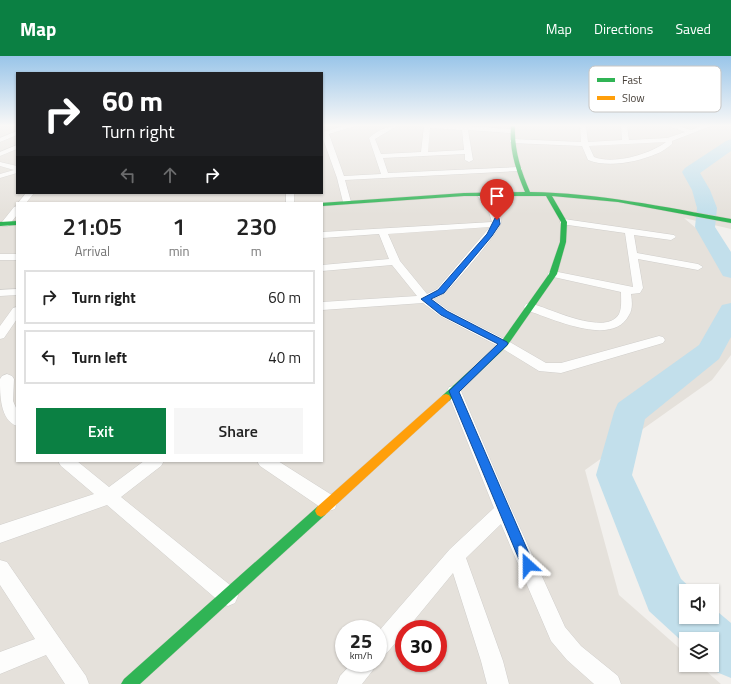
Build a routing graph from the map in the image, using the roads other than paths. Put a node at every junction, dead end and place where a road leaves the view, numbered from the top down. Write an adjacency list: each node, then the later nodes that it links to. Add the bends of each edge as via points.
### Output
1 (332, 155): 15 (street)
2 (395, 155): 7 (street)
3 (468, 155): 11 (street)
4 (515, 155): 10 (street)
5 (590, 155): 6 (street, via 598,161)
6 (646, 155)
7 (380, 156): 13 (street)
8 (0, 164): 9 (street)
9 (16, 168)
10 (518, 168): 11 (street); 16 (street)
11 (470, 170): 13 (street)
12 (16, 171): 14 (street)
13 (385, 175): 15 (street)
14 (0, 176)
15 (341, 178): 21 (street)
16 (528, 193): 18 (street); 19 (street)
17 (29, 194): 20 (street)
18 (548, 194): 24 (street, via 604,198); 25 (street)
19 (481, 195): 21 (street); 28 (street, via 497,220)
20 (23, 202)
21 (347, 202): 22 (street)
22 (323, 204)
23 (16, 210): 26 (street)
24 (731, 221)
25 (564, 222): 30 (street); 39 (street, via 562,242)
26 (3, 224): 27 (street)
27 (16, 224)
28 (496, 224): 29 (street); 43 (street, via 441,292)
29 (382, 231): 31 (street); 36 (street)
30 (629, 231): 32 (street); 33 (street)
31 (323, 235)
32 (671, 238)
33 (633, 255): 37 (street); 40 (street, via 638,288 636,291)
34 (0, 257): 35 (street)
35 (16, 257)
36 (395, 262): 38 (street); 43 (street)
37 (698, 267)
38 (323, 268)
39 (553, 274): 40 (street); 45 (street)
40 (626, 290): 45 (street, via 624,314 615,324 606,327 584,325)
41 (16, 292): 42 (street)
42 (0, 293)
43 (425, 299): 44 (street); 50 (street, via 444,313)
44 (323, 306)
45 (530, 307): 50 (street)
46 (16, 312): 48 (street)
47 (16, 332): 48 (street)
48 (1, 334)
49 (659, 340): 50 (street, via 561,368 544,368 536,365)
50 (504, 344): 52 (street)
51 (8, 379): 53 (street, via 5,396)
52 (454, 391): 58 (street); 59 (street)
53 (9, 417)
54 (67, 462): 57 (street)
55 (155, 462): 57 (street)
56 (267, 462): 58 (street)
57 (108, 497): 60 (street); 63 (street)
58 (329, 503): 63 (street)
59 (503, 510): 61 (street); 72 (street, via 558,634 574,653)
60 (0, 534)
61 (456, 555): 64 (street); 71 (street)
62 (0, 569): 65 (street)
63 (228, 596): 69 (street)
64 (387, 637)
65 (52, 643): 66 (street); 68 (street)
66 (0, 663)
67 (358, 672): 70 (street)
68 (78, 684)
69 (129, 684)
70 (348, 684)
71 (498, 684)
72 (610, 684)

